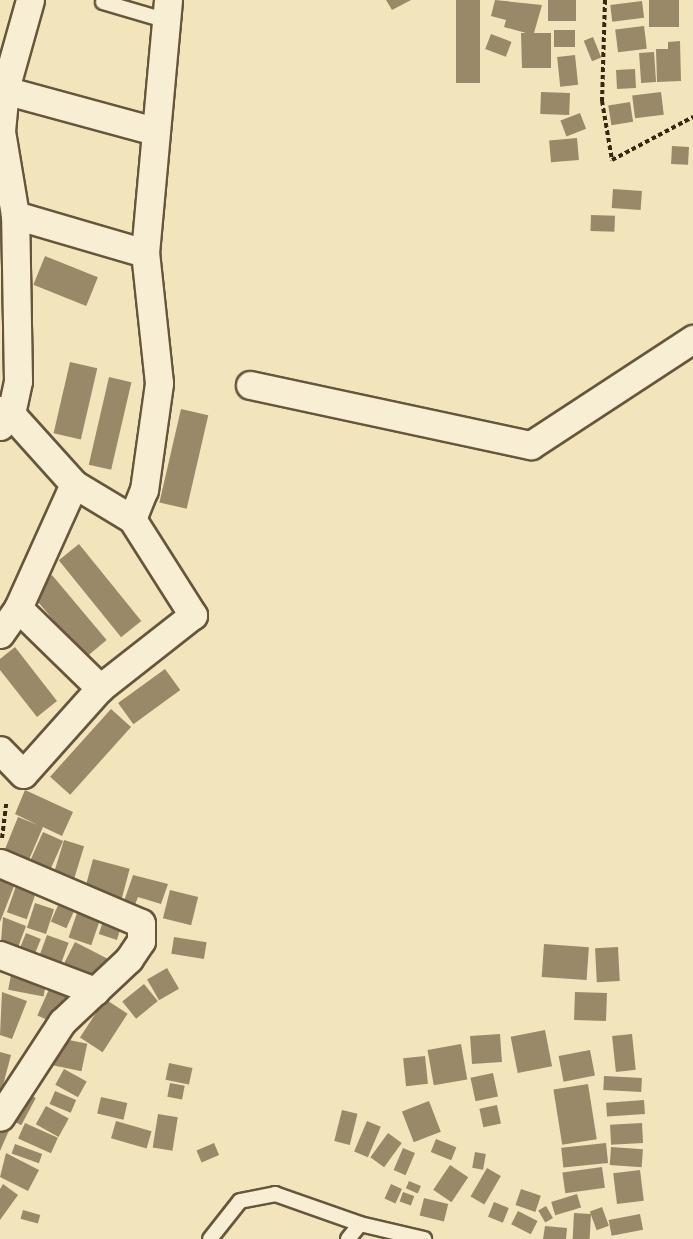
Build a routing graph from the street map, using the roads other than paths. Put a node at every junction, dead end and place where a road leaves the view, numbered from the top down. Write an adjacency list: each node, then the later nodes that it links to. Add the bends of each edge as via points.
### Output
1 (30, 0): 4 (street)
2 (103, 2): 3 (lane)
3 (166, 10): 5 (street)
4 (2, 89): 5 (street); 6 (street)
5 (155, 131): 8 (street)
6 (1, 133): 7 (street)
7 (15, 215): 8 (street); 11 (street, via 18,381)
8 (145, 254): 13 (street, via 159,383 144,490)
9 (693, 339): 10 (street, via 531,445)
10 (250, 386)
11 (4, 416): 12 (street)
12 (74, 484): 13 (street); 14 (street)
13 (132, 519): 16 (street, via 193,615)
14 (18, 608): 15 (street); 16 (street)
15 (0, 634)
16 (100, 688): 17 (street, via 23,774)
17 (0, 750)
18 (1, 856): 20 (street, via 141,923 141,941 129,959)
19 (0, 955): 20 (street)
20 (95, 991): 21 (street, via 62,1022)
21 (0, 1117)
22 (360, 1224): 23 (lane, via 275,1194 240,1202); 24 (lane); 25 (lane)
23 (210, 1239)
24 (348, 1239)
25 (423, 1239)

